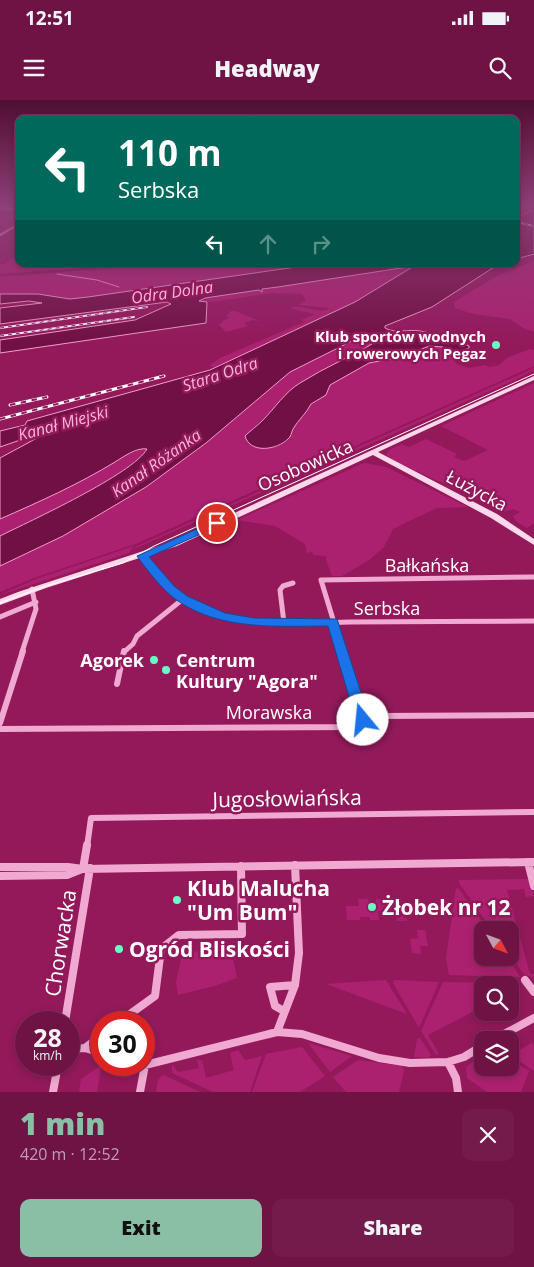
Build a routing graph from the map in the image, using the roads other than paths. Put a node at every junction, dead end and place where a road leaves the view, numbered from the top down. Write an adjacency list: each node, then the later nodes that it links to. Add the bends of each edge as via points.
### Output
1 (534, 378): 2 (street, Osobowicka)
2 (372, 456): 3 (street, Łużycka); 4 (street, Łużycka, via 482,509)
3 (357, 459): 5 (street, Osobowicka)
4 (534, 543)
5 (142, 556): 8 (street, Osobowicka); 9 (street, Serbska)
6 (534, 578): 14 (street, Bałkańska, via 321,580)
7 (293, 583): 15 (street, via 280,590)
8 (32, 589): 10 (street, Osobowicka); 11 (street)
9 (183, 599): 15 (street, Serbska, via 222,616); 16 (street, via 124,650)
10 (0, 602)
11 (36, 602): 12 (street); 19 (street)
12 (0, 617)
13 (534, 621): 14 (street, Serbska)
14 (333, 622): 15 (street, Serbska); 18 (street)
15 (284, 623)
16 (118, 684)
17 (534, 715): 18 (street, Morawska, via 380,716)
18 (363, 720): 20 (street, Morawska, via 355,726)
19 (0, 724)
20 (0, 729)
21 (534, 812): 27 (street, Jugosłowiańska, via 91,818)
22 (531, 862): 23 (street); 30 (street)
23 (295, 865): 24 (street); 32 (street, via 299,953)
24 (241, 866): 27 (street); 35 (street, via 242,934 179,935 161,948 155,996)
25 (0, 867): 26 (street)
26 (17, 867): 27 (street); 29 (street)
27 (86, 868): 29 (street, via 67,875); 34 (street, Chorwacka)
28 (0, 876): 29 (street)
29 (15, 876)
30 (534, 886)
31 (526, 980): 33 (street)
32 (295, 985): 36 (street); 36 (street, via 270,987 275,1006)
33 (534, 992)
34 (66, 1011)
35 (134, 1011)
36 (284, 1011): 39 (street)
37 (534, 1018): 38 (street)
38 (510, 1031)
39 (277, 1032): 45 (street); 46 (street, via 302,1034 379,1058)
40 (90, 1044): 42 (street)
41 (80, 1048): 42 (street)
42 (85, 1048): 43 (street)
43 (90, 1049)
44 (474, 1051): 46 (street)
45 (155, 1062)
46 (448, 1062): 51 (street, via 456,1078)
47 (56, 1076): 49 (street)
48 (142, 1076): 50 (street)
49 (53, 1092)
50 (140, 1092)
51 (458, 1092)

